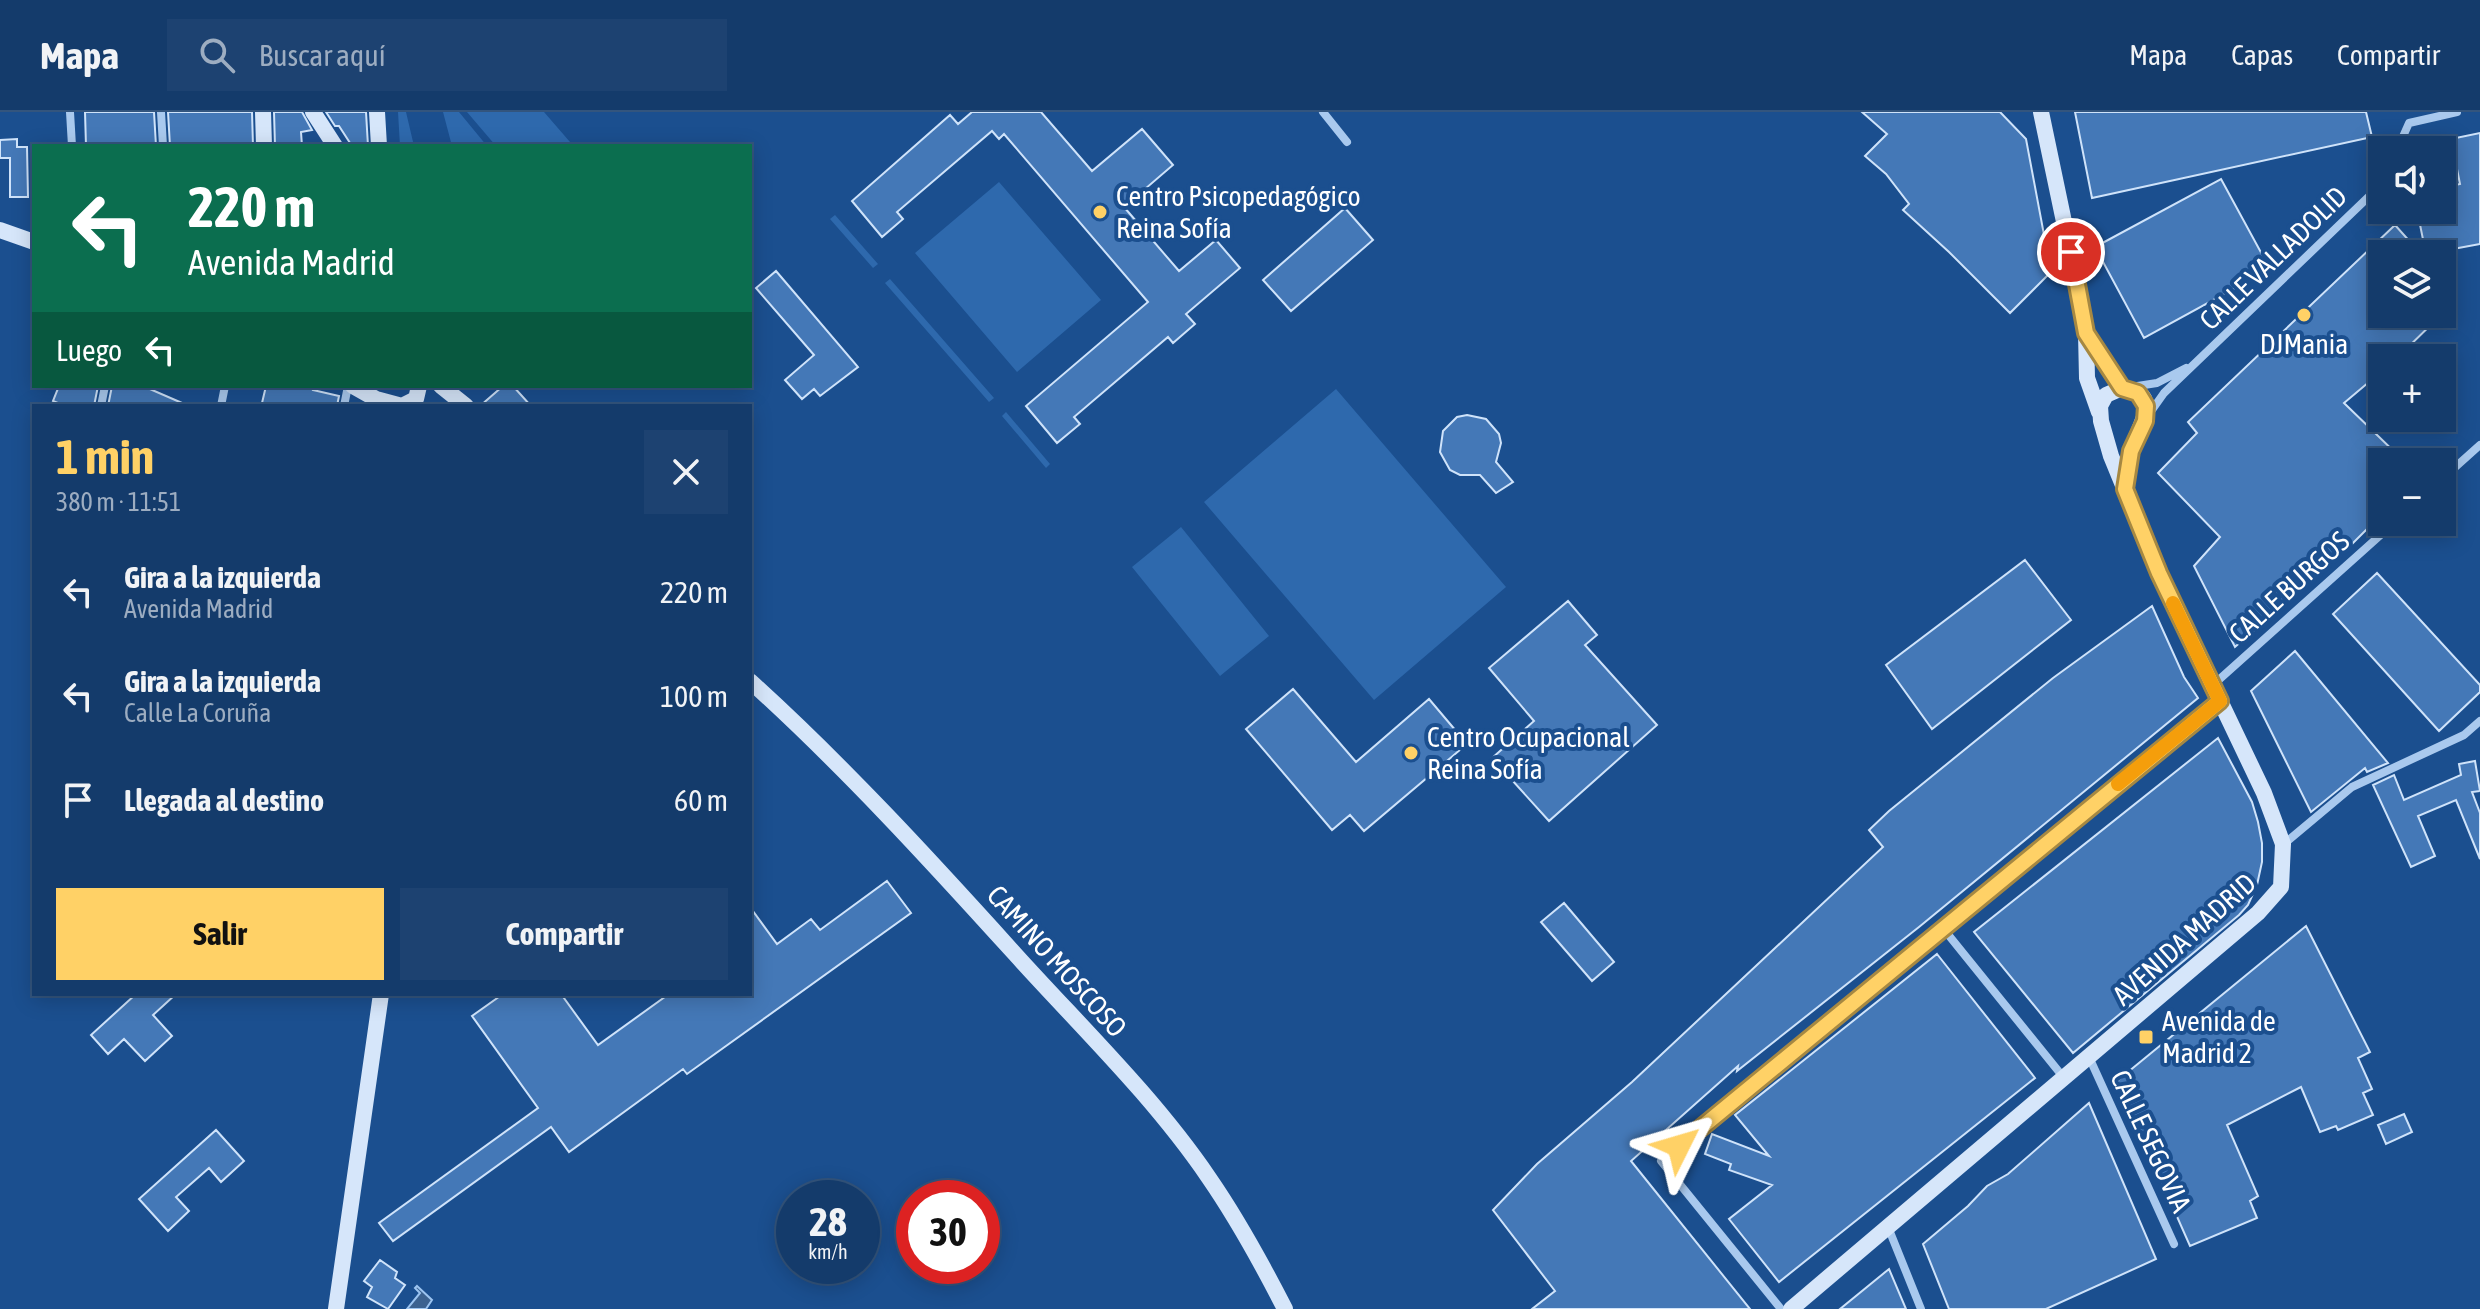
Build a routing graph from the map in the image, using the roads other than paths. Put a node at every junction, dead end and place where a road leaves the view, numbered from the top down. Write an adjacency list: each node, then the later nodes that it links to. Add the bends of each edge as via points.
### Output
1 (70, 112): 13 (street)
2 (161, 112): 14 (street)
3 (263, 112): 15 (street)
4 (313, 112): 16 (street)
5 (377, 112): 17 (street)
6 (1323, 112): 12 (street)
7 (2406, 112): 10 (street)
8 (2457, 112): 10 (street)
9 (2040, 113): 21 (street)
10 (2409, 123): 11 (street)
11 (2403, 136)
12 (1347, 142)
13 (72, 144)
14 (163, 144)
15 (264, 144)
16 (334, 144)
17 (379, 144)
18 (2368, 197): 22 (street, CALLE VALLADOLID)
19 (0, 230): 20 (street)
20 (32, 241)
21 (2086, 333): 26 (street); 29 (street, AVENIDA MADRID, via 2087,378)
22 (2194, 364): 26 (street, CALLE VALLADOLID, via 2157,383); 30 (street, CALLE VALLADOLID, via 2164,393)
23 (354, 388): 27 (street, via 376,399)
24 (419, 388): 27 (street, via 416,399)
25 (444, 388): 28 (street)
26 (2124, 388): 29 (street, via 2106,395); 30 (street, via 2143,399)
27 (397, 400)
28 (464, 404)
29 (2100, 416): 30 (street, via 2111,432 2120,435); 33 (street, AVENIDA MADRID)
30 (2143, 424): 33 (street, via 2131,451)
31 (2480, 445): 32 (street)
32 (2456, 466)
33 (2125, 489): 36 (street, AVENIDA MADRID)
34 (2380, 536): 36 (street, CALLE BURGOS)
35 (752, 683): 46 (street, CAMINO MOSCOSO, via 842,768 1168,1124 1248,1238)
36 (2216, 693): 38 (street, AVENIDA MADRID); 39 (street, CALLE BURGOS)
37 (2480, 721): 38 (street, via 2464,735 2352,787)
38 (2283, 844): 41 (street, AVENIDA MADRID, via 2281,887 2258,913)
39 (1942, 927): 42 (street); 47 (street, CALLE BURGOS, via 1661,1161)
40 (381, 996): 45 (street)
41 (2089, 1057): 42 (street, AVENIDA MADRID); 44 (street, CALLE SEGOVIA)
42 (2065, 1078): 43 (street, AVENIDA MADRID)
43 (1888, 1227): 48 (street, AVENIDA MADRID); 49 (street)
44 (2174, 1244)
45 (340, 1306)
46 (1285, 1309)
47 (1781, 1309)
48 (1791, 1309)
49 (1921, 1309)

